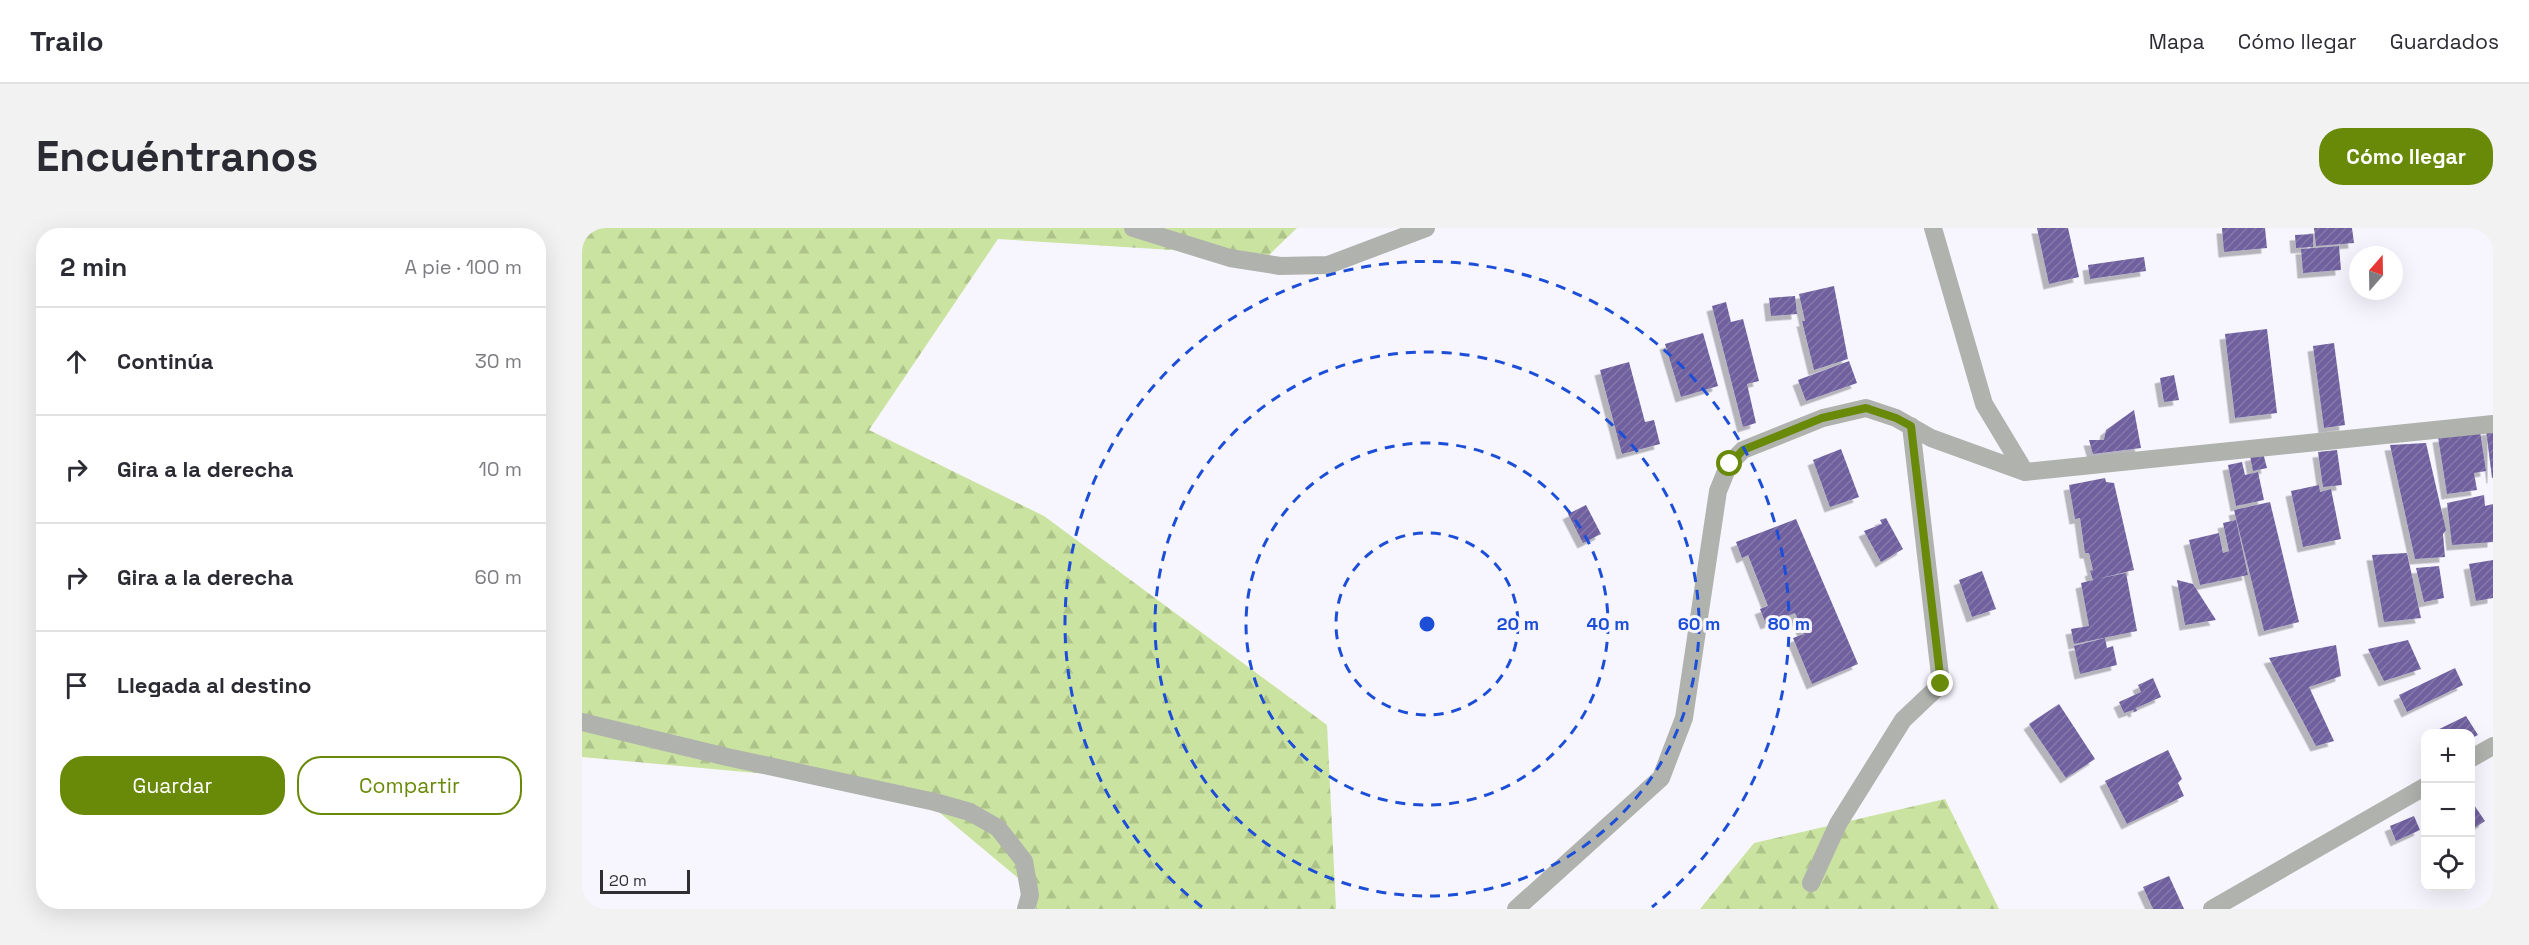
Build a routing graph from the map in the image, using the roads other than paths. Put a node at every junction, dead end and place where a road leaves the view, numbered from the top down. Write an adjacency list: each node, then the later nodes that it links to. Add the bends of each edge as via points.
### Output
1 (1133, 228): 2 (street, via 1230,258 1281,266 1328,265)
2 (1426, 228)
3 (1933, 228): 6 (street, via 1984,404)
4 (2493, 423): 6 (street)
5 (1911, 426): 6 (street, via 1931,438); 11 (street, via 1941,684 1903,720 1838,824); 13 (street, via 1866,408 1822,418 1743,450 1730,464 1718,491 1684,718 1661,778)
6 (2025, 472)
7 (582, 722): 12 (street, via 970,812 998,828 1024,861 1030,895)
8 (2493, 746): 9 (street)
9 (2475, 756)
10 (2421, 789): 14 (street)
11 (1811, 883)
12 (1026, 909)
13 (1516, 909)
14 (2212, 909)

